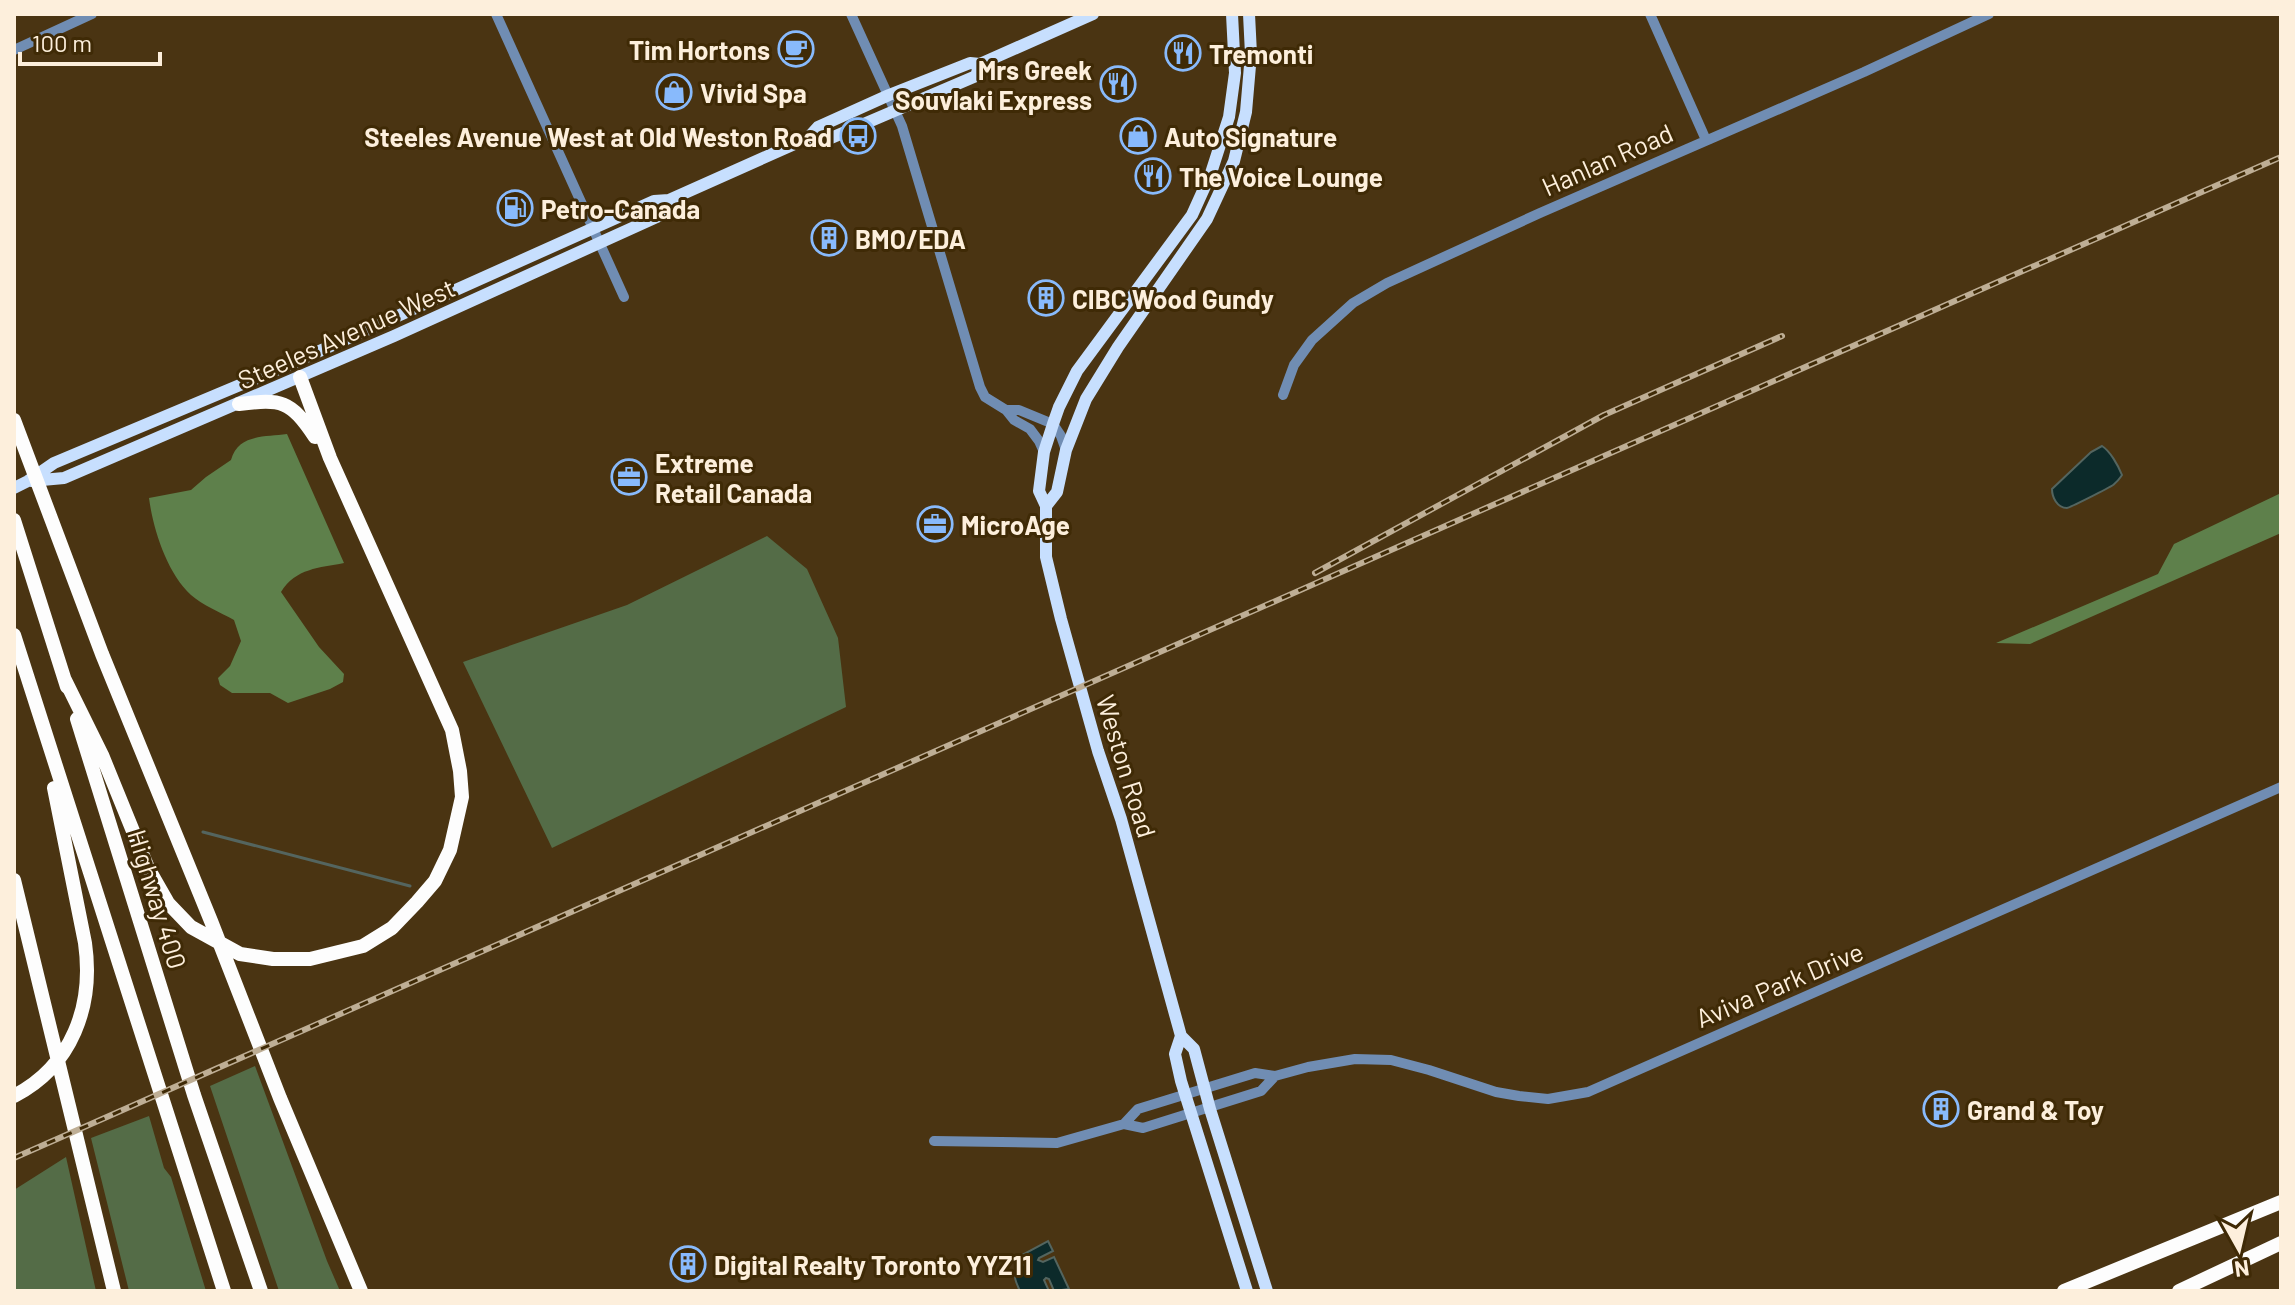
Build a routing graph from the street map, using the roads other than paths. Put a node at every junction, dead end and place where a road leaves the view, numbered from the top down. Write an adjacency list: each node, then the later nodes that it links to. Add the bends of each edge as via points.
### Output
1 (92, 14): 9 (street)
2 (496, 14): 16 (street)
3 (851, 14): 11 (street)
4 (1093, 14): 10 (main road, Steeles Avenue West)
5 (1232, 14): 25 (main road, Weston Road, via 1235,73 1229,117 1211,173 1192,215 1077,371)
6 (1249, 14): 26 (main road, Weston Road, via 1246,112 1234,161 1207,219 1086,399)
7 (1650, 14): 14 (street)
8 (1989, 14): 14 (street, Hanlan Road)
9 (14, 50)
10 (980, 64): 11 (main road, Steeles Avenue West, via 970,63); 12 (main road, Steeles Avenue West, via 976,76)
11 (889, 95): 12 (street); 13 (main road, Steeles Avenue West, via 818,127)
12 (895, 110): 13 (main road, Steeles Avenue West, via 824,141); 23 (street, via 980,387 985,397)
13 (808, 138): 15 (main road, Steeles Avenue West)
14 (1706, 140): 21 (street, Hanlan Road, via 1504,228 1353,303 1301,353)
15 (669, 200): 16 (main road, Steeles Avenue West, via 654,201); 17 (main road, Steeles Avenue West, via 661,215)
16 (593, 229): 17 (street); 19 (main road, Steeles Avenue West)
17 (599, 242): 18 (street); 20 (main road, Steeles Avenue West)
18 (624, 297)
19 (295, 362): 20 (main road); 29 (main road, Steeles Avenue West, via 54,463)
20 (300, 377): 22 (main road, Steeles Avenue West); 28 (highway)
21 (1283, 395)
22 (239, 404): 28 (highway, via 283,403 299,415); 29 (main road, Steeles Avenue West, via 64,478)
23 (1006, 410): 25 (street); 27 (street, via 1030,429)
24 (14, 420): 49 (highway, via 102,654)
25 (1053, 424): 26 (street); 27 (main road, Weston Road)
26 (1066, 450): 31 (main road, Weston Road, via 1057,492)
27 (1044, 452): 31 (main road, Weston Road, via 1039,491)
28 (330, 458): 34 (highway, via 452,730 460,771 462,797 450,850 435,881 392,928 363,946 310,959 273,959 240,954 191,927 168,903 148,868)
29 (28, 481): 30 (main road, Steeles Avenue West)
30 (14, 488)
31 (1046, 506): 38 (main road, Weston Road, via 1046,557 1071,656)
32 (14, 520): 34 (highway, Highway 400)
33 (14, 635): 35 (highway)
34 (65, 680): 52 (highway, Highway 400)
35 (38, 709): 42 (highway, via 83,929 87,982 79,1027 63,1055); 51 (highway)
36 (2281, 787): 39 (street, Aviva Park Drive, via 1588,1092 1548,1099 1519,1096 1391,1060 1355,1059)
37 (14, 880): 50 (highway)
38 (1181, 1036): 40 (main road, Weston Road, via 1194,1049); 41 (main road, Weston Road, via 1175,1054)
39 (1275, 1076): 40 (street, Aviva Park Drive, via 1255,1073); 43 (street, Aviva Park Drive, via 1261,1091)
40 (1205, 1090): 41 (street, Aviva Park Drive); 43 (main road, Weston Road)
41 (1186, 1095): 44 (main road, Weston Road); 45 (street, Aviva Park Drive, via 1138,1109)
42 (14, 1096)
43 (1210, 1109): 44 (street, Aviva Park Drive); 54 (main road, Weston Road)
44 (1191, 1114): 45 (street, Aviva Park Drive, via 1143,1128); 53 (main road, Weston Road)
45 (1124, 1124): 46 (street, via 1057,1143)
46 (934, 1141)
47 (2281, 1202): 55 (highway)
48 (2281, 1243): 56 (highway)
49 (359, 1288)
50 (114, 1291)
51 (224, 1291)
52 (261, 1291)
53 (1247, 1291)
54 (1267, 1291)
55 (2064, 1291)
56 (2179, 1291)

